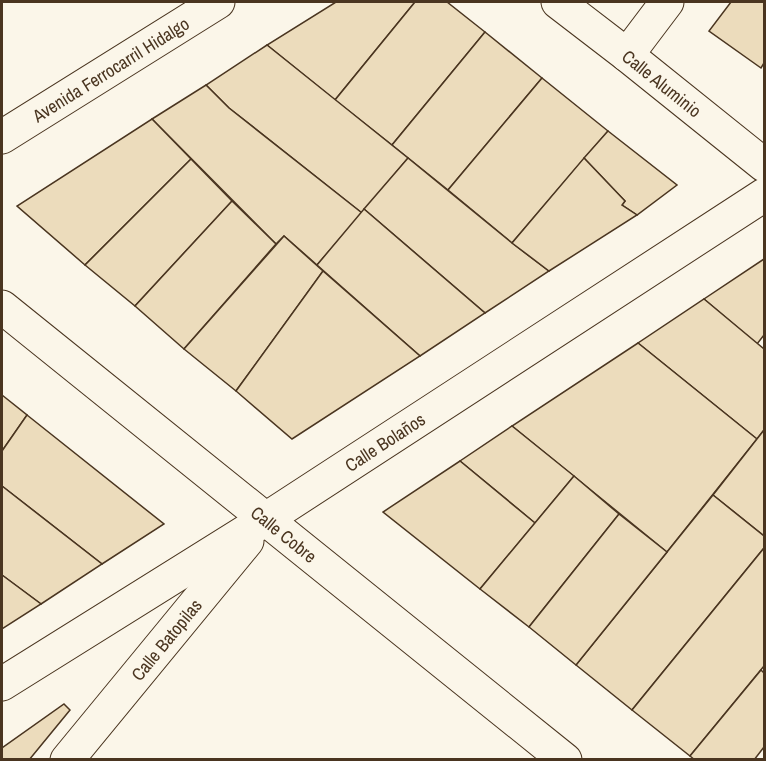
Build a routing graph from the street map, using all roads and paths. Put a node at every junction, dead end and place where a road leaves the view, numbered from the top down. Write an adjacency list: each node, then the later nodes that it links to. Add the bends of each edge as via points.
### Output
1 (218, 2): 5 (street, Avenida Ferrocarril Hidalgo)
2 (558, 2): 4 (street, Calle Aluminio)
3 (667, 2): 4 (street)
4 (627, 55): 6 (street, Calle Aluminio)
5 (2, 137)
6 (765, 165)
7 (765, 195): 9 (street, Calle Bolaños)
8 (2, 307): 9 (street, Calle Cobre)
9 (266, 519): 10 (street, Calle Bolaños); 11 (street, Calle Batopilas); 12 (street, Calle Cobre)
10 (2, 684)
11 (67, 759)
12 (565, 759)

